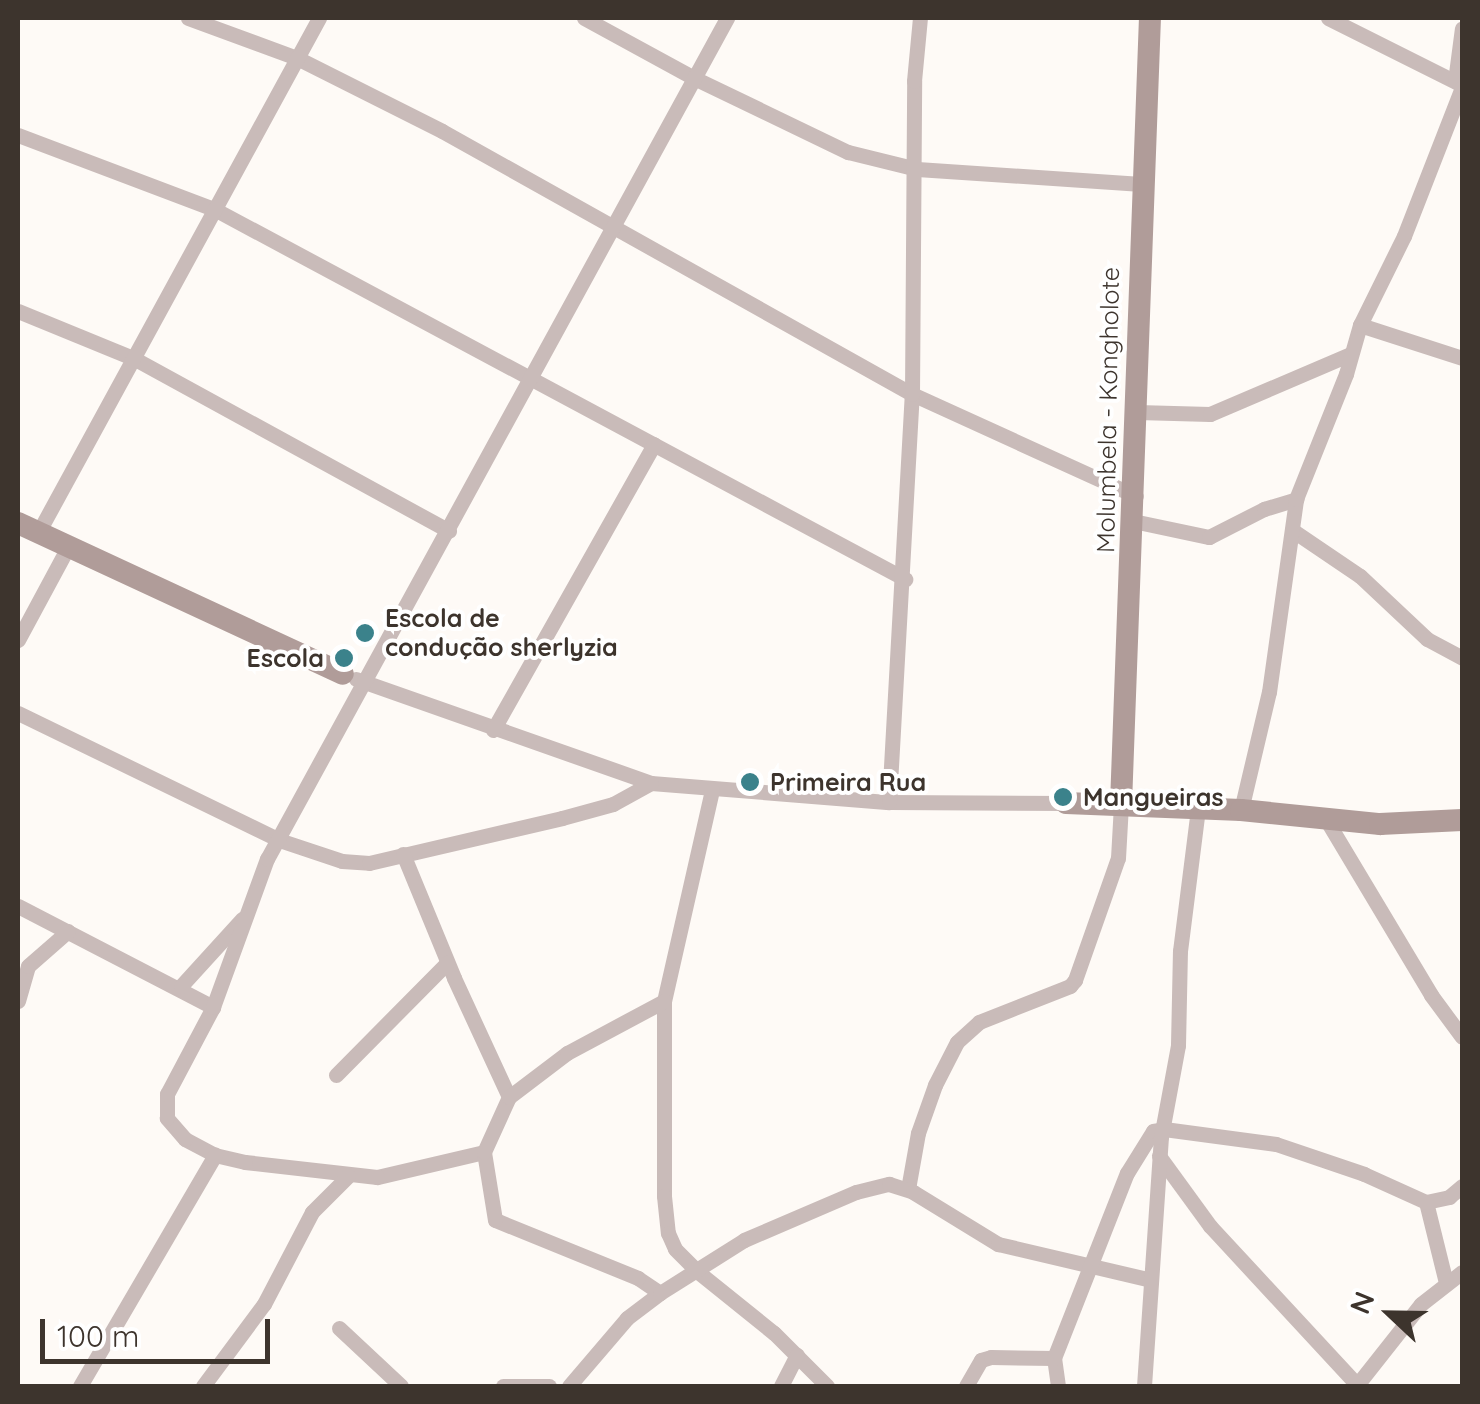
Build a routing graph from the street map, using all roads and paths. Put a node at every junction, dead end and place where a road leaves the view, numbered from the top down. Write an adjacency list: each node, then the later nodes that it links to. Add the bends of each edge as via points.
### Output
1 (188, 18): 9 (street)
2 (319, 18): 9 (street)
3 (584, 18): 10 (street)
4 (727, 18): 10 (street)
5 (920, 18): 13 (street)
6 (1150, 18): 14 (street, Molumbela - Kongholote)
7 (1328, 18): 11 (street)
8 (1462, 28): 11 (street)
9 (297, 58): 15 (street); 16 (street)
10 (694, 78): 13 (street, via 848,152); 16 (street)
11 (1460, 84): 18 (street, via 1419,202)
12 (18, 135): 15 (street)
13 (917, 169): 14 (street); 23 (street)
14 (1141, 184): 24 (street, Molumbela - Kongholote)
15 (216, 210): 21 (street); 22 (street)
16 (614, 226): 22 (street); 23 (street)
17 (18, 311): 21 (street)
18 (1360, 325): 19 (street); 20 (street)
19 (1352, 354): 24 (street, via 1210,414); 27 (street)
20 (1462, 358)
21 (135, 359): 29 (street); 31 (street)
22 (532, 378): 25 (street); 31 (street)
23 (912, 394): 26 (street); 33 (street)
24 (1137, 412): 26 (street, Molumbela - Kongholote)
25 (654, 444): 33 (street); 38 (street)
26 (1136, 496): 28 (street, Molumbela - Kongholote)
27 (1296, 500): 28 (street, via 1209,536); 30 (street)
28 (1133, 521): 43 (street, Molumbela - Kongholote)
29 (28, 528): 32 (street)
30 (1292, 530): 35 (street, via 1360,576 1427,639); 45 (street, via 1270,692)
31 (449, 531): 36 (street)
32 (68, 547): 34 (street); 36 (street)
33 (904, 579): 41 (street)
34 (18, 640)
35 (1462, 658)
36 (354, 678): 38 (street); 48 (street)
37 (18, 713): 48 (street)
38 (494, 730): 39 (street)
39 (650, 783): 40 (street); 49 (street, via 581,814)
40 (712, 790): 41 (street); 55 (street)
41 (889, 802): 42 (street)
42 (1066, 802): 43 (street)
43 (1121, 804): 44 (street); 67 (street, via 1118,858 1075,980 979,1022 957,1042 918,1132)
44 (1198, 809): 45 (street); 61 (street, via 1180,951 1178,1045)
45 (1241, 810): 47 (street)
46 (1462, 820): 47 (street)
47 (1328, 821): 58 (street)
48 (279, 840): 49 (street, via 342,860 369,863); 51 (street)
49 (403, 854): 53 (street)
50 (18, 906): 52 (street)
51 (246, 914): 54 (street); 57 (street)
52 (68, 930): 54 (street); 56 (street, via 28,966)
53 (447, 963): 59 (street); 60 (street)
54 (181, 986): 57 (street)
55 (664, 1000): 60 (street, via 567,1053); 70 (street, via 668,1233)
56 (18, 1001)
57 (213, 1006): 63 (street, via 165,1108 185,1138)
58 (1462, 1037)
59 (336, 1074)
60 (510, 1096): 62 (street)
61 (1164, 1129): 64 (street); 68 (street, via 1276,1144); 69 (street, via 1141,1144)
62 (484, 1152): 65 (street, via 377,1177); 74 (street, via 494,1220)
63 (215, 1155): 65 (street); 78 (street)
64 (1159, 1156): 72 (street); 89 (street, via 1210,1226)
65 (348, 1176): 79 (street, via 312,1212 264,1304)
66 (1462, 1186): 68 (street)
67 (908, 1189): 69 (street, via 998,1244); 70 (street, via 889,1184 856,1192 744,1240)
68 (1426, 1202): 73 (street)
69 (1088, 1268): 72 (street); 77 (street)
70 (698, 1272): 74 (street); 76 (street)
71 (1462, 1272): 73 (street)
72 (1151, 1280): 88 (street)
73 (1446, 1283): 89 (street, via 1420,1304)
74 (660, 1292): 83 (street, via 627,1318)
75 (339, 1328): 80 (street)
76 (797, 1354): 84 (street); 85 (street)
77 (1054, 1358): 86 (street, via 991,1356); 87 (street)
78 (80, 1386)
79 (203, 1386)
80 (402, 1386)
81 (503, 1386): 82 (street)
82 (549, 1386)
83 (569, 1386)
84 (782, 1386)
85 (827, 1386)
86 (966, 1386)
87 (1058, 1386)
88 (1144, 1386)
89 (1358, 1386)

